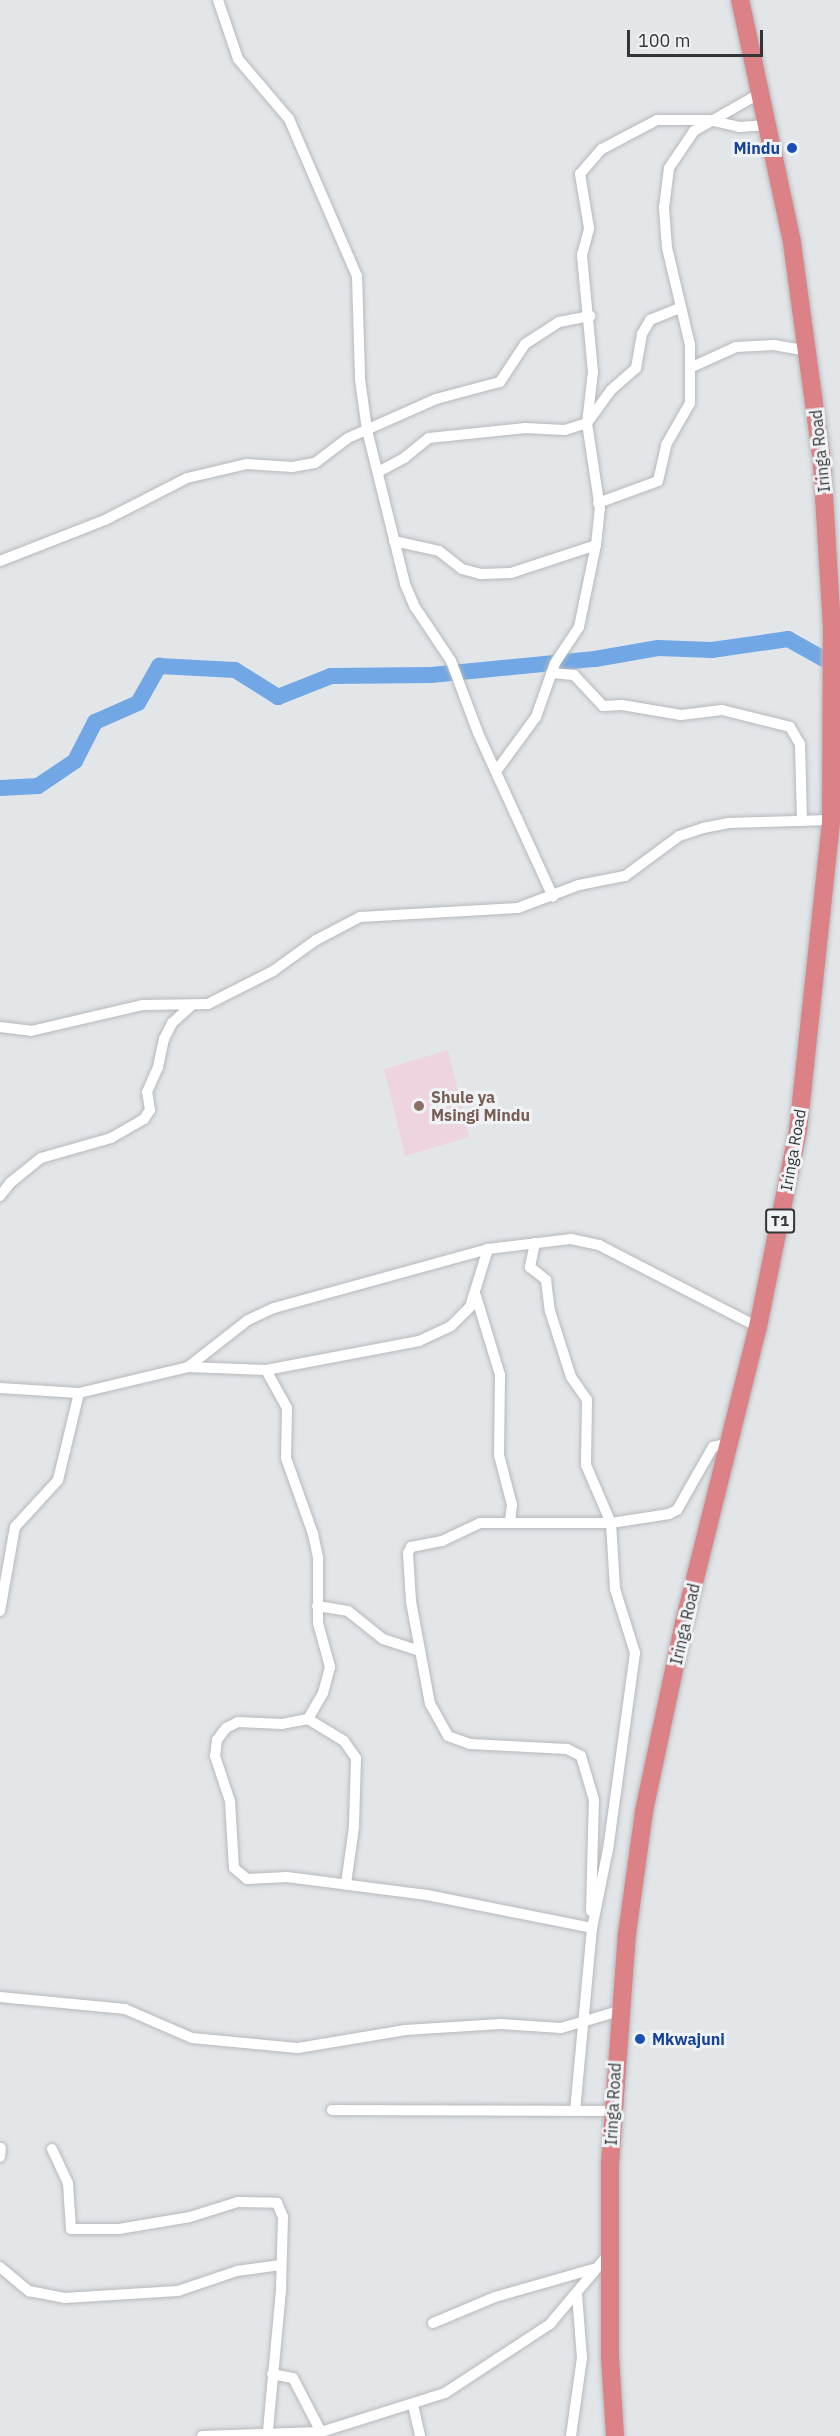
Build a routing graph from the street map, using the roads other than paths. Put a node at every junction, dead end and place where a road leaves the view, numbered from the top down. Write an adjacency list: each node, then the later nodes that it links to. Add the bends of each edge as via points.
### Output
1 (218, 0): 11 (street, via 238,59 289,119 357,276 360,379)
2 (740, 0): 3 (highway, Iringa Road / T1)
3 (762, 92): 4 (street); 5 (highway, Iringa Road / T1)
4 (709, 120): 5 (street, via 739,127); 6 (street, via 676,153 666,177 667,248); 7 (street, via 650,122 602,149 580,174 588,211 589,228 582,255)
5 (770, 125): 8 (highway, Iringa Road / T1)
6 (679, 308): 9 (street); 10 (street, via 650,320 642,334 636,368 611,390)
7 (590, 316): 10 (street, via 593,372); 11 (street, via 559,322 525,344 500,382 446,394)
8 (808, 351): 9 (street, via 774,345 736,347); 19 (highway, Iringa Road / T1, via 829,549)
9 (692, 368): 13 (street, via 690,403 666,445 658,481)
10 (587, 423): 12 (street, via 565,430 525,428 429,438 397,463); 13 (street)
11 (367, 430): 12 (street); 16 (street, via 305,467 247,464 188,478 105,520)
12 (378, 472): 14 (street)
13 (598, 503): 15 (street)
14 (394, 541): 15 (street, via 439,551 462,569 481,574 511,573); 18 (street, via 410,597 451,661 478,733)
15 (596, 545): 17 (street, via 580,623)
16 (0, 561)
17 (551, 673): 18 (street, via 536,717); 20 (street, via 574,675 603,706 681,715 722,710 790,727 801,744)
18 (497, 770): 21 (street)
19 (831, 820): 20 (street); 28 (highway, Iringa Road / T1, via 807,1069)
20 (802, 821): 21 (street, via 728,823 695,831 679,836 626,876 579,885)
21 (553, 897): 22 (street, via 502,910 360,917 316,940 273,971 208,1004)
22 (191, 1006): 23 (street, via 143,1005 31,1031); 24 (street, via 172,1023 164,1039 147,1092 150,1110 144,1119 111,1138 41,1158 8,1184)
23 (0, 1027)
24 (0, 1197)
25 (535, 1244): 26 (street); 28 (street, via 571,1239 599,1245); 35 (street, via 531,1267 546,1280 550,1311 571,1377 587,1400 586,1465)
26 (488, 1249): 27 (street); 29 (street, via 261,1313)
27 (476, 1296): 30 (street, via 451,1326 419,1341); 34 (street, via 500,1375 499,1455 512,1505)
28 (758, 1327): 33 (highway, Iringa Road / T1)
29 (188, 1367): 30 (street); 32 (street)
30 (266, 1370): 36 (street, via 287,1408 286,1458 313,1534 318,1558)
31 (0, 1388): 32 (street)
32 (79, 1393): 37 (street, via 58,1480 15,1527)
33 (728, 1443): 35 (street, via 713,1447 674,1512); 43 (highway, Iringa Road / T1, via 644,1811)
34 (510, 1521): 35 (street); 38 (street, via 480,1523 442,1541 409,1550 411,1601)
35 (611, 1523): 41 (street, via 615,1589 634,1643 634,1668)
36 (317, 1606): 38 (street, via 354,1614 383,1639); 39 (street, via 330,1667 323,1693)
37 (0, 1611)
38 (419, 1651): 41 (street, via 429,1704 442,1729 456,1742 567,1749 581,1756 594,1800 590,1904)
39 (308, 1719): 40 (street, via 345,1741 356,1758 354,1827); 40 (street, via 282,1724 238,1722 226,1728 218,1740 216,1756 230,1801 234,1868 247,1879 287,1877)
40 (346, 1884): 41 (street)
41 (593, 1922): 44 (street)
42 (0, 1997): 44 (street, via 125,2008 192,2038 298,2048 405,2030 501,2024 545,2029)
43 (619, 2011): 44 (street); 47 (highway, Iringa Road / T1)
44 (585, 2020): 46 (street)
45 (332, 2110): 46 (street)
46 (575, 2110): 47 (street)
47 (613, 2111): 51 (highway, Iringa Road / T1)
48 (1, 2148): 50 (street)
49 (52, 2149): 52 (street, via 68,2184 71,2229 163,2223 238,2202 273,2201 283,2217)
50 (0, 2157)
51 (608, 2255): 54 (street); 65 (highway, Iringa Road / T1)
52 (281, 2265): 53 (street, via 237,2271 178,2291 64,2298 29,2291); 57 (street)
53 (0, 2266)
54 (593, 2269): 55 (street); 56 (street, via 495,2297)
55 (577, 2295): 58 (street, via 567,2309 531,2339 445,2393); 64 (street, via 582,2358)
56 (433, 2323)
57 (272, 2374): 59 (street); 60 (street, via 293,2378)
58 (412, 2405): 60 (street); 63 (street)
59 (268, 2431): 60 (street); 61 (street)
60 (321, 2432)
61 (252, 2434): 62 (street)
62 (202, 2436)
63 (420, 2436)
64 (571, 2436)
65 (615, 2436)

